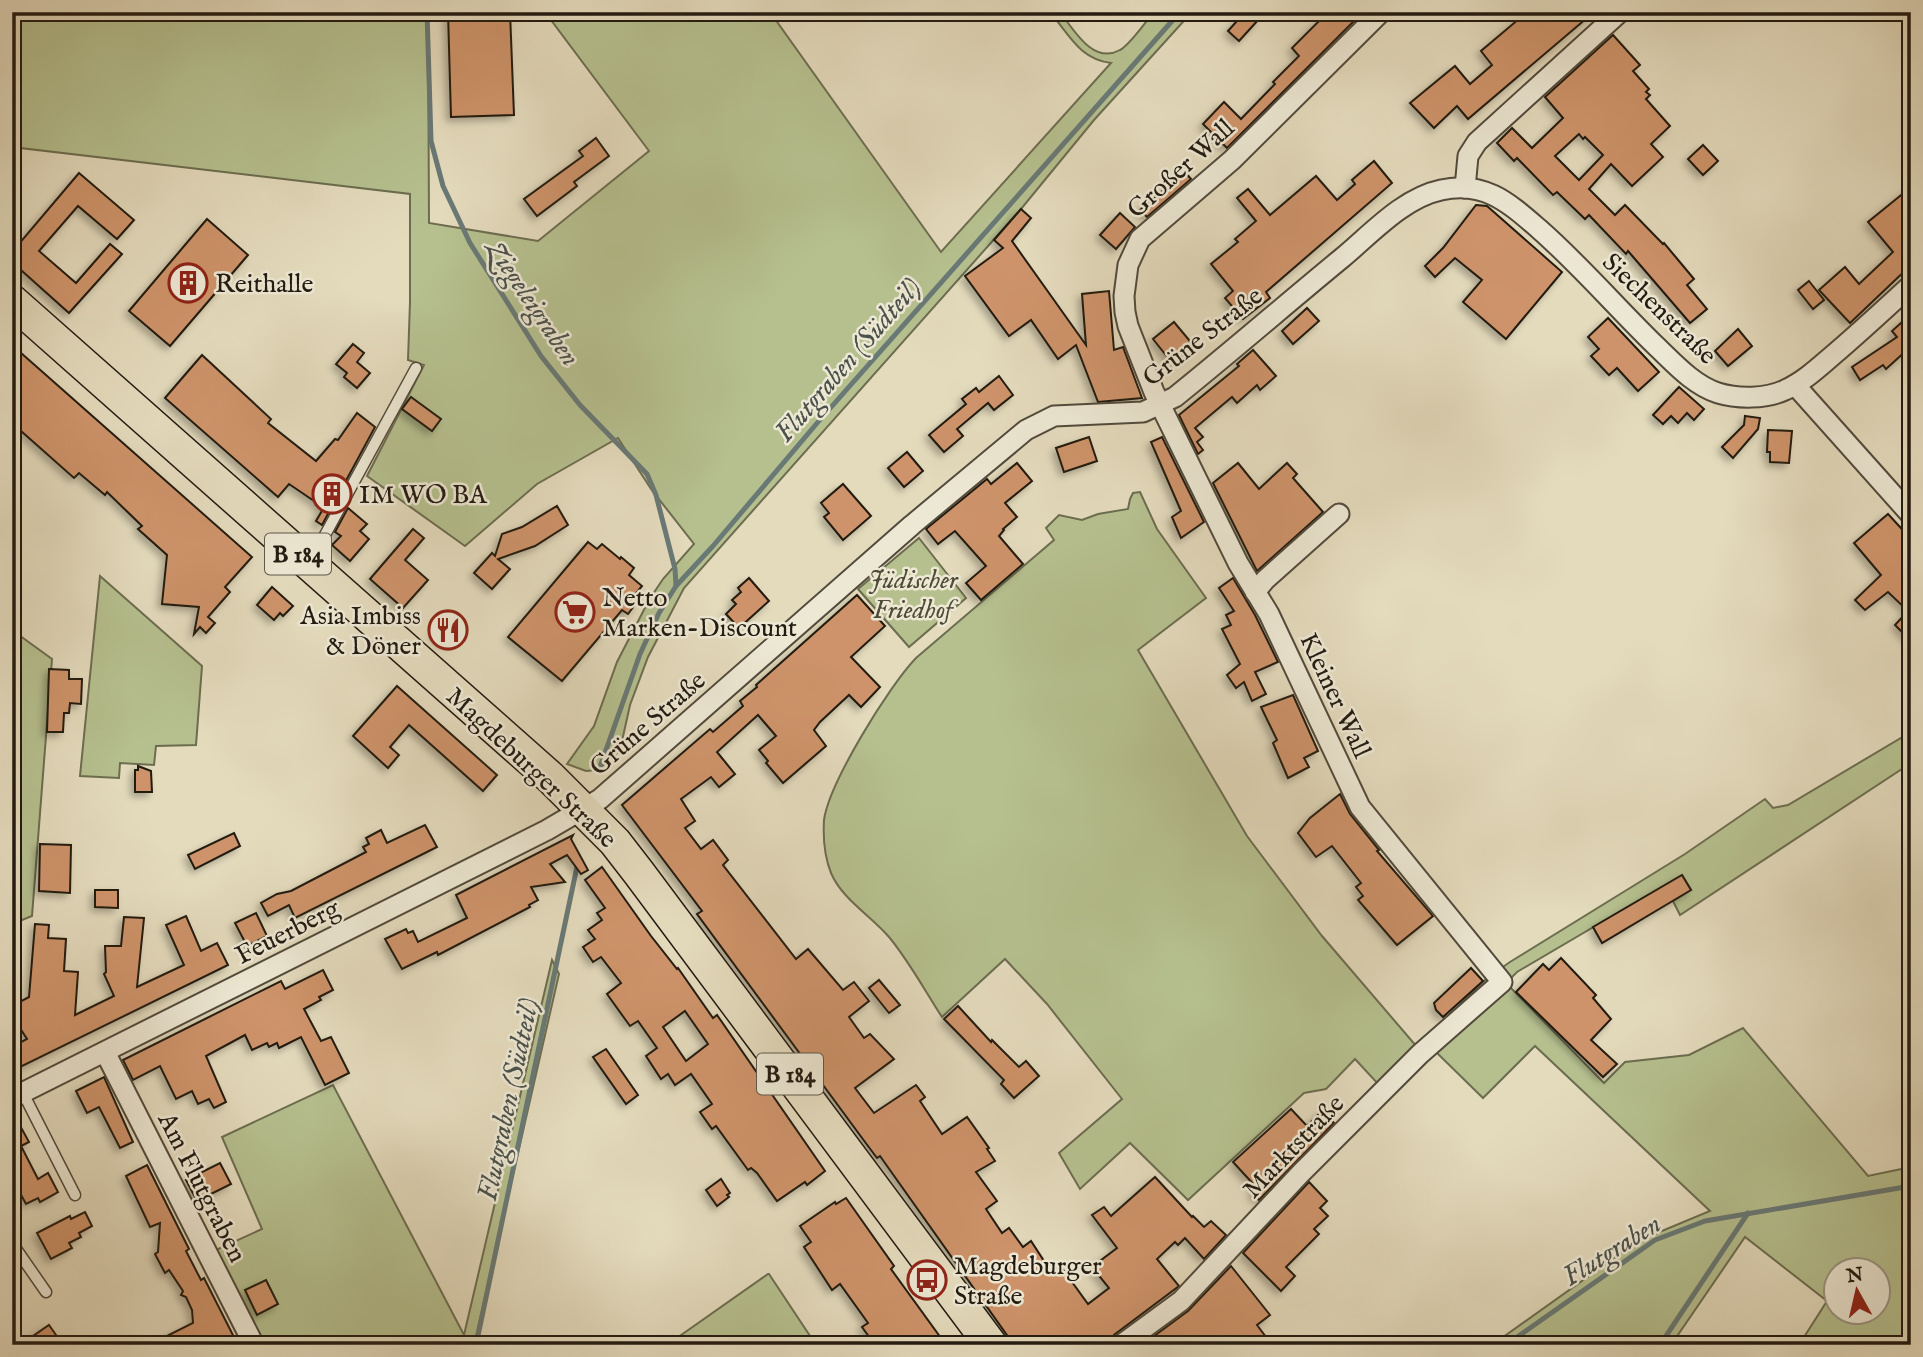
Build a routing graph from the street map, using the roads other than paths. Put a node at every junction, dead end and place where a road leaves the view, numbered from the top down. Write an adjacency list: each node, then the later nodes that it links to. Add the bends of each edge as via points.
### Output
1 (1381, 12): 8 (street, Großer Wall, via 1134,249 1125,279 1125,312)
2 (1620, 12): 3 (street, via 1477,142 1468,156)
3 (1465, 188): 7 (street, Siechenstraße, via 1499,196 1514,207 1571,258 1675,365 1702,385 1717,392 1756,397); 8 (street, Grüne Straße, via 1438,190 1401,210)
4 (1911, 285): 7 (street)
5 (12, 301): 11 (main road, Magdeburger Straße / B 184)
6 (416, 368): 11 (lane)
7 (1795, 385): 10 (street)
8 (1160, 405): 12 (street, Kleiner Wall); 13 (street, Grüne Straße, via 1129,414 1054,416 1026,430 600,799)
9 (1339, 514): 12 (street)
10 (1911, 515)
11 (307, 562): 13 (main road, Magdeburger Straße / B 184)
12 (1255, 592): 14 (street, Kleiner Wall, via 1360,807)
13 (583, 808): 15 (street, Feuerberg); 21 (main road, Magdeburger Straße / B 184, via 639,873)
14 (1502, 982): 22 (street, Marktstraße, via 1420,1054 1181,1301)
15 (105, 1052): 16 (street, Feuerberg); 20 (street, Am Flutgraben)
16 (18, 1096): 17 (lane)
17 (75, 1195)
18 (12, 1244): 19 (lane)
19 (46, 1292)
20 (254, 1345)
21 (991, 1345)
22 (1121, 1345)

